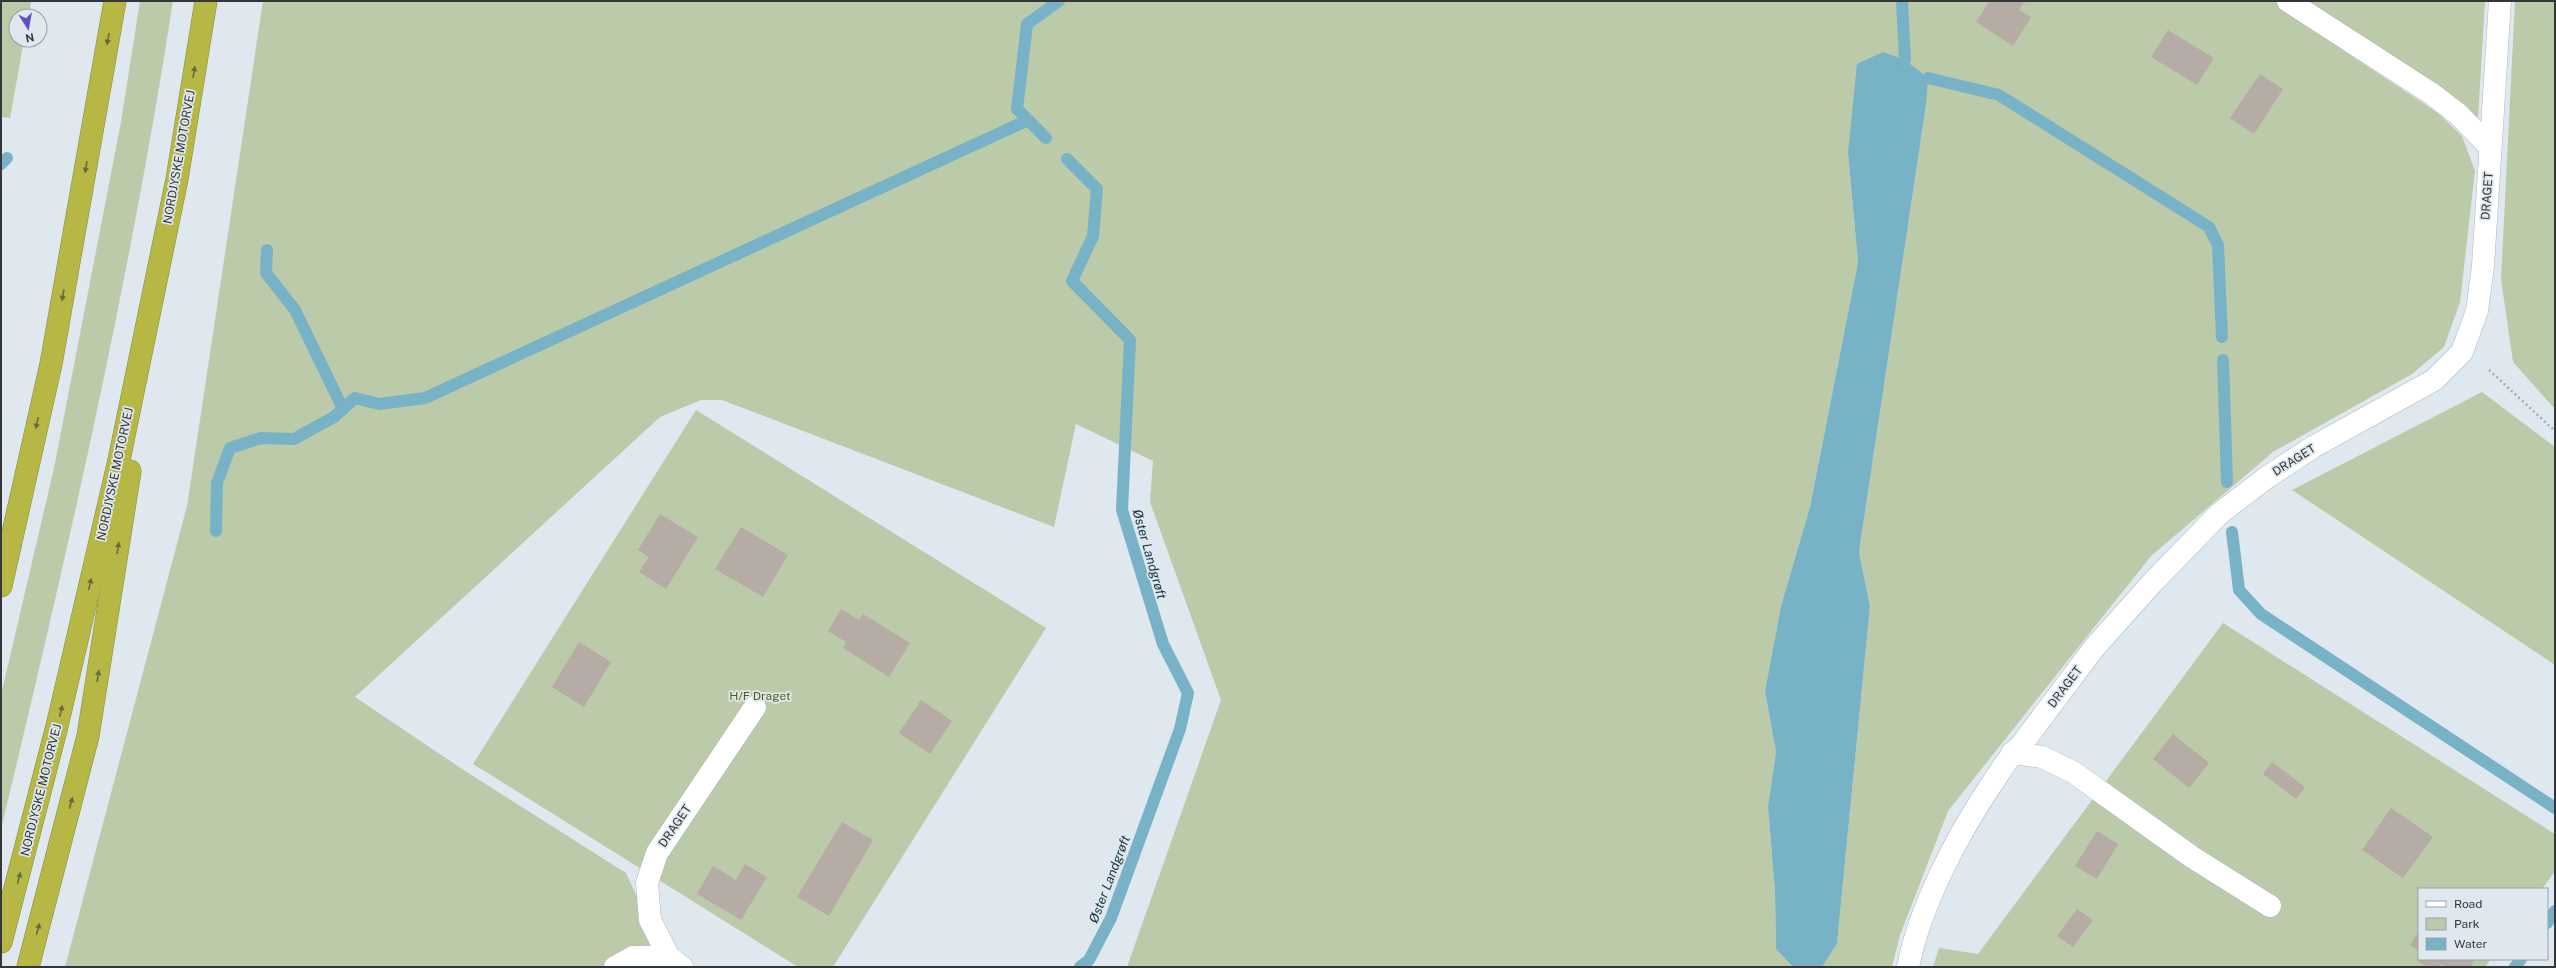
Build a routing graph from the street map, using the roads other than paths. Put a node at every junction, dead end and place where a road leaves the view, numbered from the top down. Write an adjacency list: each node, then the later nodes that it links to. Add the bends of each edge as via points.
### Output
1 (115, 1): 7 (highway, one-way to 7, via 51,364)
2 (206, 1): 6 (highway, NORDJYSKE MOTORVEJ, one-way to 2)
3 (2288, 1): 5 (street, via 2432,94 2458,114)
4 (2500, 1): 5 (street, DRAGET)
5 (2490, 147): 9 (street, DRAGET, via 2483,266 2477,311 2462,352 2434,380 2313,447 2266,478 2219,514 2152,582 2094,648 2022,744)
6 (177, 179): 11 (highway, NORDJYSKE MOTORVEJ, one-way to 6, via 57,726 119,460); 13 (highway, one-way to 6, via 88,736)
7 (1, 586)
8 (755, 707): 12 (street, DRAGET, via 657,853 647,883 650,920)
9 (2012, 753): 10 (street, via 2042,757 2073,772 2192,857); 15 (street, DRAGET, via 1969,817 1934,890)
10 (2270, 906)
11 (1, 942)
12 (676, 962): 14 (street, DRAGET, via 633,957)
13 (28, 967)
14 (614, 967)
15 (1908, 967)

